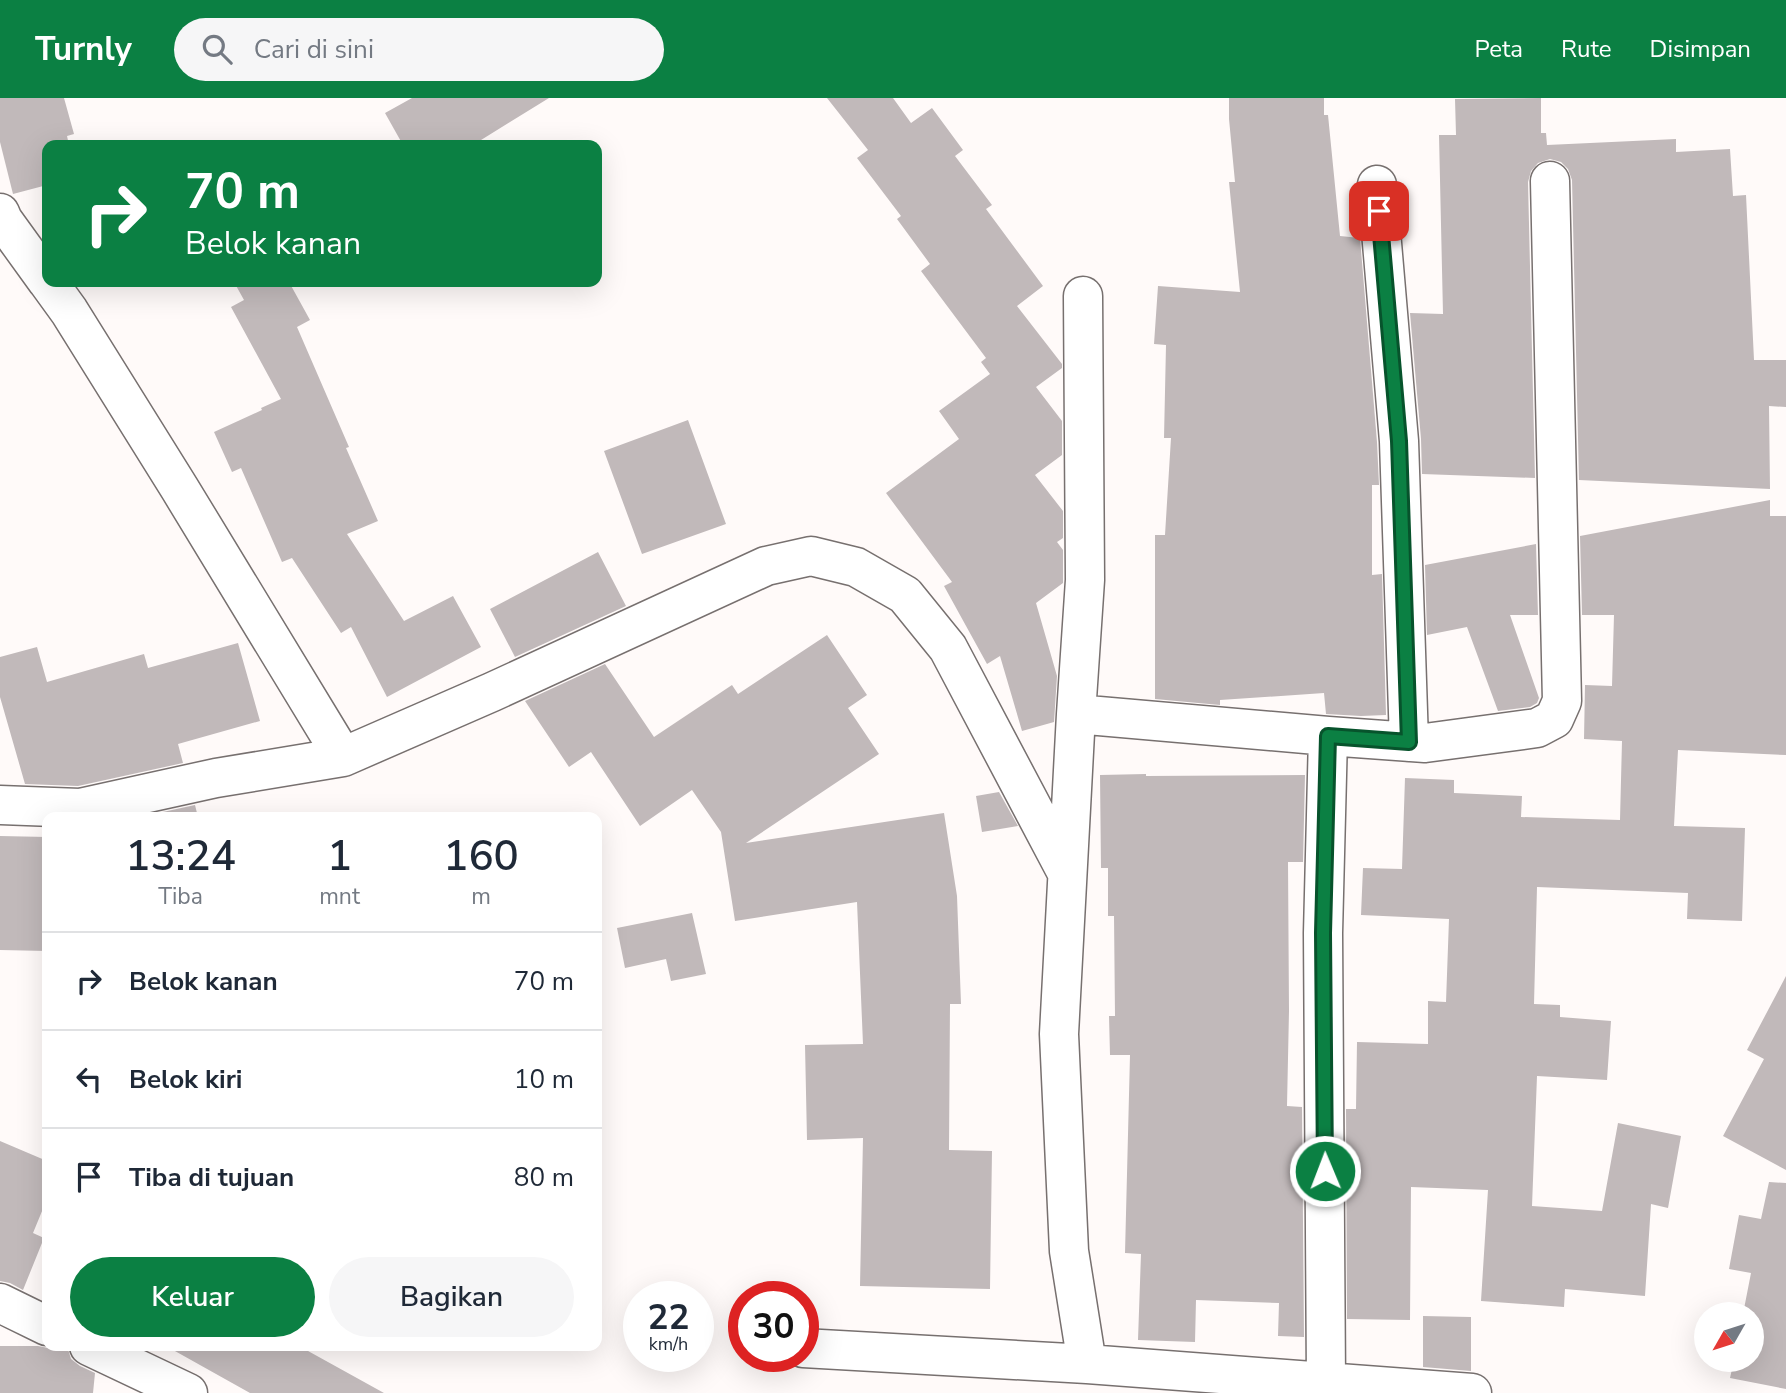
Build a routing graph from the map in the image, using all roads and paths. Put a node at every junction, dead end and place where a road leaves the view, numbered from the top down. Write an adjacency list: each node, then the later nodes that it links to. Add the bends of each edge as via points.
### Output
1 (1550, 181): 9 (street, via 1562,701 1554,719 1538,728)
2 (1377, 186): 9 (street, via 1399,441)
3 (0, 213): 4 (street)
4 (42, 273)
5 (52, 287): 10 (street)
6 (1083, 296): 7 (street, via 1085,580)
7 (1076, 714): 8 (street); 12 (street)
8 (1328, 736): 9 (street); 18 (street, via 1323,933)
9 (1409, 742)
10 (343, 757): 11 (street, via 216,778 80,808); 12 (street, via 766,566 811,556 856,567 905,595 948,648)
11 (0, 806)
12 (1067, 873): 17 (street, via 1059,1034 1069,1251)
13 (0, 1303): 14 (street)
14 (42, 1324)
15 (819, 1349): 17 (street)
16 (100, 1351): 19 (street)
17 (1087, 1364): 18 (street)
18 (1326, 1381): 20 (street)
19 (188, 1393)
20 (1472, 1393)

